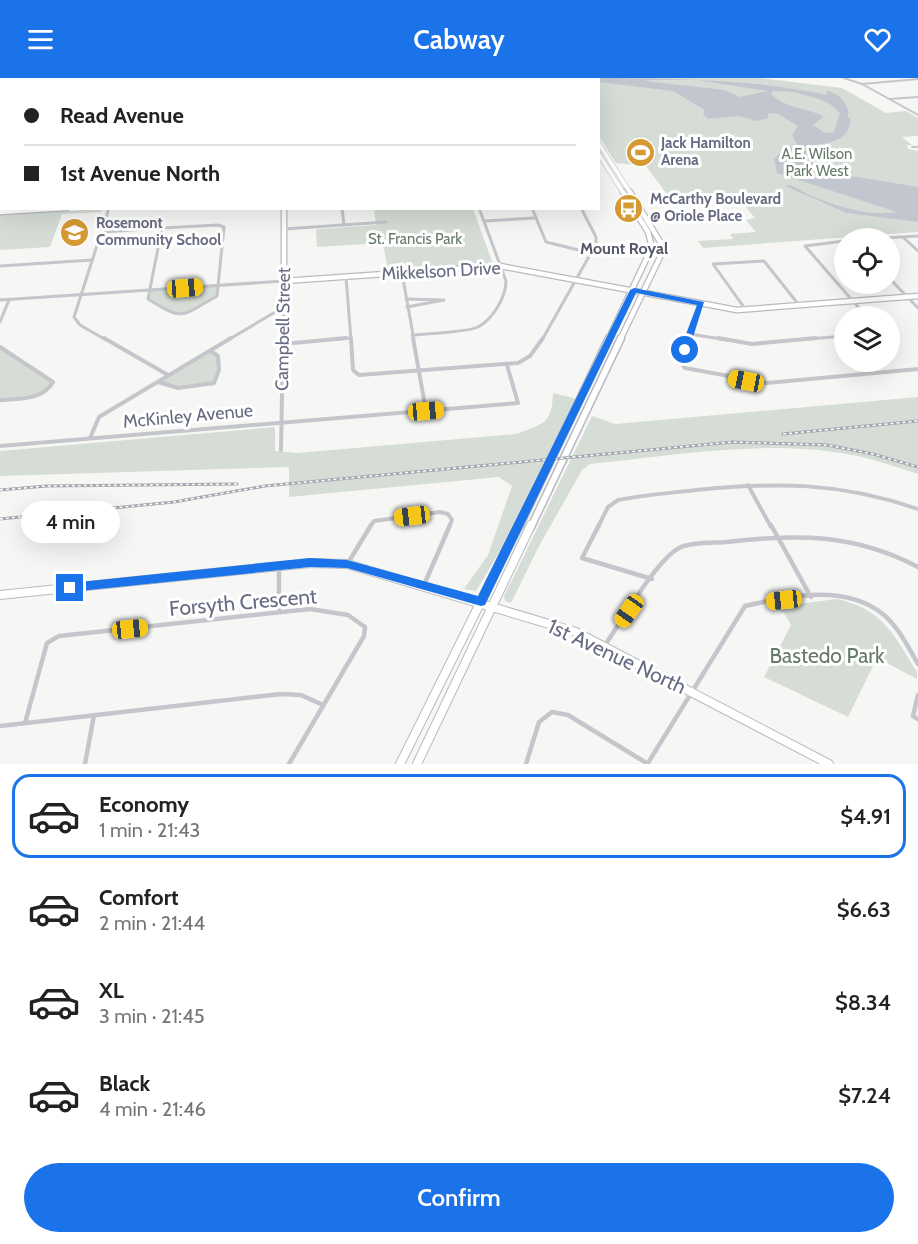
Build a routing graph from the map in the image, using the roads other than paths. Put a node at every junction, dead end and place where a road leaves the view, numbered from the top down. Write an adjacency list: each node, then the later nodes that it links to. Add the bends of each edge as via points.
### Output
1 (844, 78): 3 (street)
2 (918, 79): 3 (street)
3 (862, 84): 5 (street)
4 (918, 97): 5 (street)
5 (889, 99): 6 (street)
6 (918, 115)
7 (600, 145): 13 (main road)
8 (912, 147): 9 (street)
9 (918, 147)
10 (600, 156): 12 (main road)
11 (600, 166): 12 (main road)
12 (607, 166): 13 (main road); 45 (main road, via 648,232 652,247)
13 (614, 166): 47 (main road, via 662,245)
14 (33, 210): 21 (main road)
15 (108, 210): 28 (street)
16 (284, 210): 27 (main road, Campbell Street)
17 (342, 210): 25 (street)
18 (480, 210): 23 (street)
19 (532, 210): 22 (street)
20 (582, 210): 34 (street, via 596,237)
21 (0, 212)
22 (535, 218): 23 (street); 34 (street, via 546,242)
23 (484, 221): 37 (street)
24 (386, 222): 25 (street)
25 (344, 225): 27 (street)
26 (162, 228): 28 (street); 43 (street, via 224,227); 44 (street)
27 (284, 229): 42 (main road, Campbell Street)
28 (102, 232): 35 (street)
29 (918, 236): 31 (street)
30 (900, 237): 31 (street)
31 (903, 237): 33 (street)
32 (834, 242): 41 (street, via 805,246)
33 (918, 251)
34 (591, 253): 40 (street)
35 (92, 260): 36 (street); 49 (street)
36 (0, 266)
37 (500, 266): 38 (main road, Mikkelson Drive); 40 (main road, Mikkelson Drive); 65 (street, via 506,292 477,328)
38 (402, 273): 39 (main road, Mikkelson Drive); 52 (street)
39 (346, 277): 42 (main road, Mikkelson Drive); 67 (street)
40 (576, 279): 45 (main road, Mikkelson Drive); 71 (street, via 530,356)
41 (834, 280)
42 (284, 281): 43 (street); 60 (street, Campbell Street)
43 (218, 285): 44 (street); 44 (street, via 217,296 180,316 149,302)
44 (150, 290): 49 (street)
45 (634, 290): 47 (main road, Mikkelson Drive); 92 (main road)
46 (900, 290): 51 (street)
47 (643, 292): 56 (main road, Mikkelson Drive); 93 (main road)
48 (846, 294): 55 (street)
49 (81, 295): 54 (street); 74 (street, via 74,316 80,325)
50 (918, 296): 51 (main road, Mikkelson Drive)
51 (907, 297): 55 (main road, Mikkelson Drive); 61 (street)
52 (406, 299): 59 (street); 59 (street, via 444,300 439,304)
53 (0, 300): 54 (street)
54 (9, 300): 63 (street)
55 (853, 302): 57 (main road, Mikkelson Drive); 58 (street)
56 (701, 304): 62 (main road, Mikkelson Drive); 64 (street)
57 (799, 306): 62 (main road, Mikkelson Drive); 62 (street, via 764,261 713,264)
58 (857, 306)
59 (407, 307): 65 (street)
60 (282, 308): 68 (street, Campbell Street); 70 (street)
61 (918, 308)
62 (746, 310)
63 (0, 322)
64 (690, 334): 66 (street, via 752,344); 72 (street, via 680,361 685,368 746,381)
65 (412, 335): 73 (street)
66 (834, 337)
67 (351, 338): 68 (street); 73 (street, via 353,370 360,375)
68 (283, 344): 78 (street, Campbell Street)
69 (0, 347): 76 (street, via 53,382 45,391 32,396)
70 (210, 351): 74 (street); 75 (street, via 220,363 214,383 175,388)
71 (507, 364): 73 (street); 77 (street, McKinley Avenue, via 518,403)
72 (918, 369)
73 (419, 372): 77 (street)
74 (169, 375): 75 (street)
75 (158, 382): 79 (street, via 99,417)
76 (0, 400)
77 (426, 411): 78 (street, McKinley Avenue)
78 (281, 421): 79 (street, McKinley Avenue); 81 (street, Campbell Street)
79 (90, 438): 80 (street, McKinley Avenue)
80 (0, 446)
81 (281, 450)
82 (748, 485): 83 (street, via 826,485 873,494); 84 (street); 88 (street, via 632,497 608,507 582,558)
83 (918, 509)
84 (777, 537): 87 (street, via 851,539 886,550); 88 (street, via 681,547); 91 (street)
85 (347, 564): 86 (main road, 1st Avenue North); 89 (main road, 1st Avenue North); 89 (street, via 374,521 448,514 452,520)
86 (279, 566): 90 (main road, 1st Avenue North); 94 (street)
87 (918, 567)
88 (652, 579): 95 (street)
89 (424, 585): 92 (main road, 1st Avenue North)
90 (0, 595)
91 (811, 597): 96 (street, via 841,595 872,605 896,630); 97 (street, via 745,606)
92 (481, 602): 93 (main road, 1st Avenue North); 106 (main road)
93 (492, 605): 95 (main road, 1st Avenue North); 107 (main road)
94 (279, 612): 99 (street, Forsyth Crescent, via 336,612 361,620 365,627 364,636); 102 (street, Forsyth Crescent, via 59,636 47,644)
95 (605, 645): 97 (main road, 1st Avenue North)
96 (918, 664)
97 (692, 690): 109 (street); 110 (main road, 1st Avenue North)
98 (918, 695): 101 (street, via 913,716)
99 (323, 705): 100 (street, via 301,695 281,694); 105 (street, Forsyth Crescent)
100 (94, 715): 102 (street); 104 (street)
101 (918, 719)
102 (25, 723): 103 (street)
103 (0, 726)
104 (85, 764)
105 (289, 764)
106 (400, 764)
107 (417, 764)
108 (526, 764): 109 (street, via 539,722 552,712 568,715)
109 (648, 764)
110 (829, 764)

